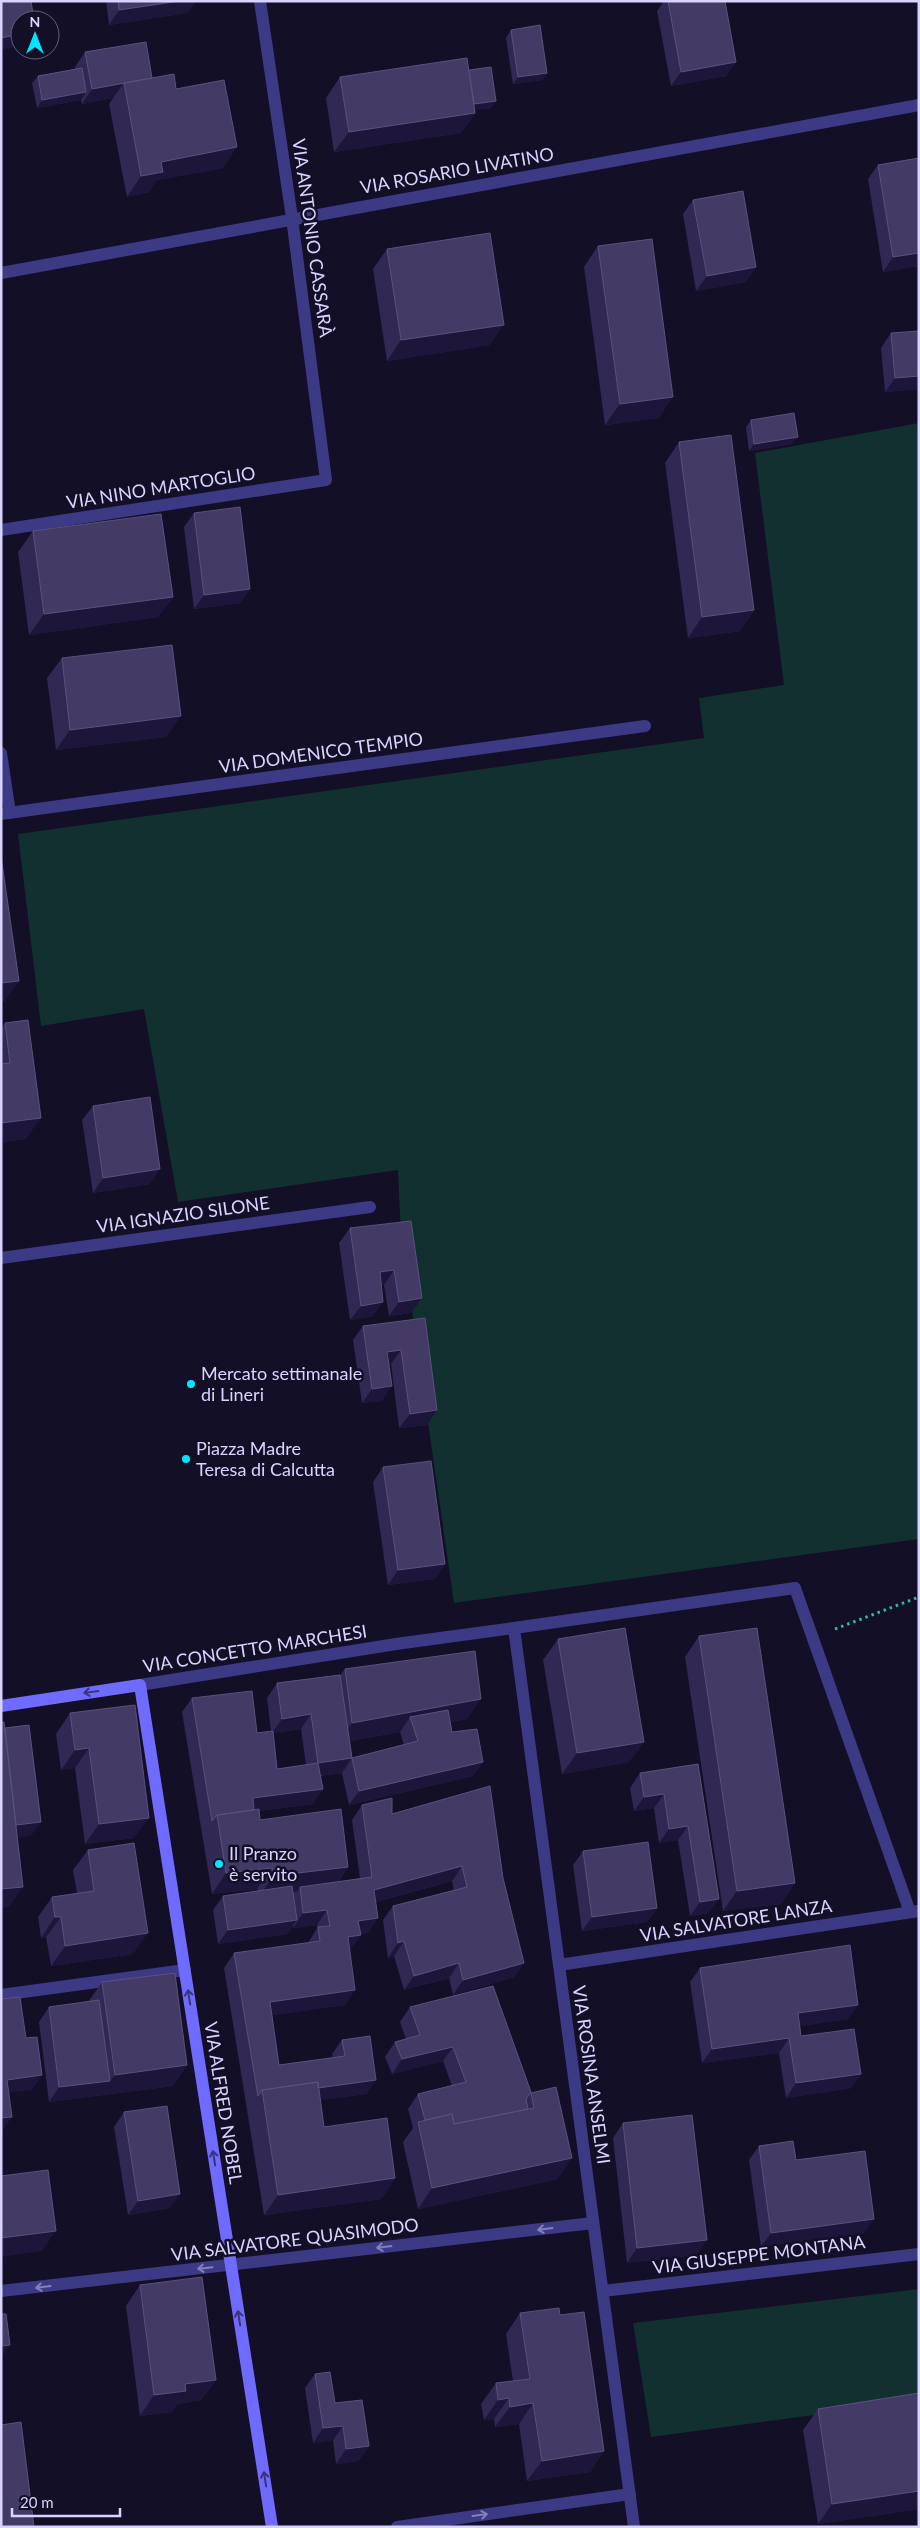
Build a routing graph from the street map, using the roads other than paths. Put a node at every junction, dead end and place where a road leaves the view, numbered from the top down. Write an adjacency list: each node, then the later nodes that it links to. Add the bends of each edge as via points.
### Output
1 (260, 1): 3 (street, VIA ANTONIO CASSARÀ)
2 (919, 106): 3 (street, VIA ROSARIO LIVATINO)
3 (292, 218): 4 (street, VIA ROSARIO LIVATINO); 5 (street, VIA ANTONIO CASSARÀ)
4 (1, 273)
5 (326, 480): 6 (street, VIA NINO MARTOGLIO)
6 (1, 530)
7 (645, 726): 9 (street, VIA DOMENICO TEMPIO)
8 (1, 753): 9 (street)
9 (5, 813)
10 (370, 1207): 11 (street, VIA IGNAZIO SILONE)
11 (1, 1258)
12 (514, 1628): 13 (street, VIA CONCETTO MARCHESI); 15 (street, VIA CONCETTO MARCHESI, via 795,1588); 16 (street, VIA ROSINA ANSELMI)
13 (140, 1685): 14 (main road, VIA CONCETTO MARCHESI, one-way to 14); 17 (main road, VIA ALFRED NOBEL)
14 (1, 1706)
15 (915, 1911): 16 (street, VIA SALVATORE LANZA)
16 (559, 1965): 19 (street, VIA ROSINA ANSELMI)
17 (184, 1970): 18 (street); 21 (main road, VIA ALFRED NOBEL, one-way to 17)
18 (1, 1995)
19 (594, 2223): 21 (street, VIA SALVATORE QUASIMODO, one-way to 21); 23 (street, VIA ROSINA ANSELMI)
20 (919, 2254): 23 (street, VIA GIUSEPPE MONTANA)
21 (231, 2265): 22 (street, VIA SALVATORE QUASIMODO, one-way to 22); 25 (main road, VIA ALFRED NOBEL, one-way to 21)
22 (1, 2291)
23 (603, 2292): 24 (street, VIA ROSINA ANSELMI)
24 (630, 2494): 26 (street, one-way to 24); 27 (street, VIA ROSINA ANSELMI)
25 (272, 2527)
26 (397, 2527)
27 (634, 2527)

